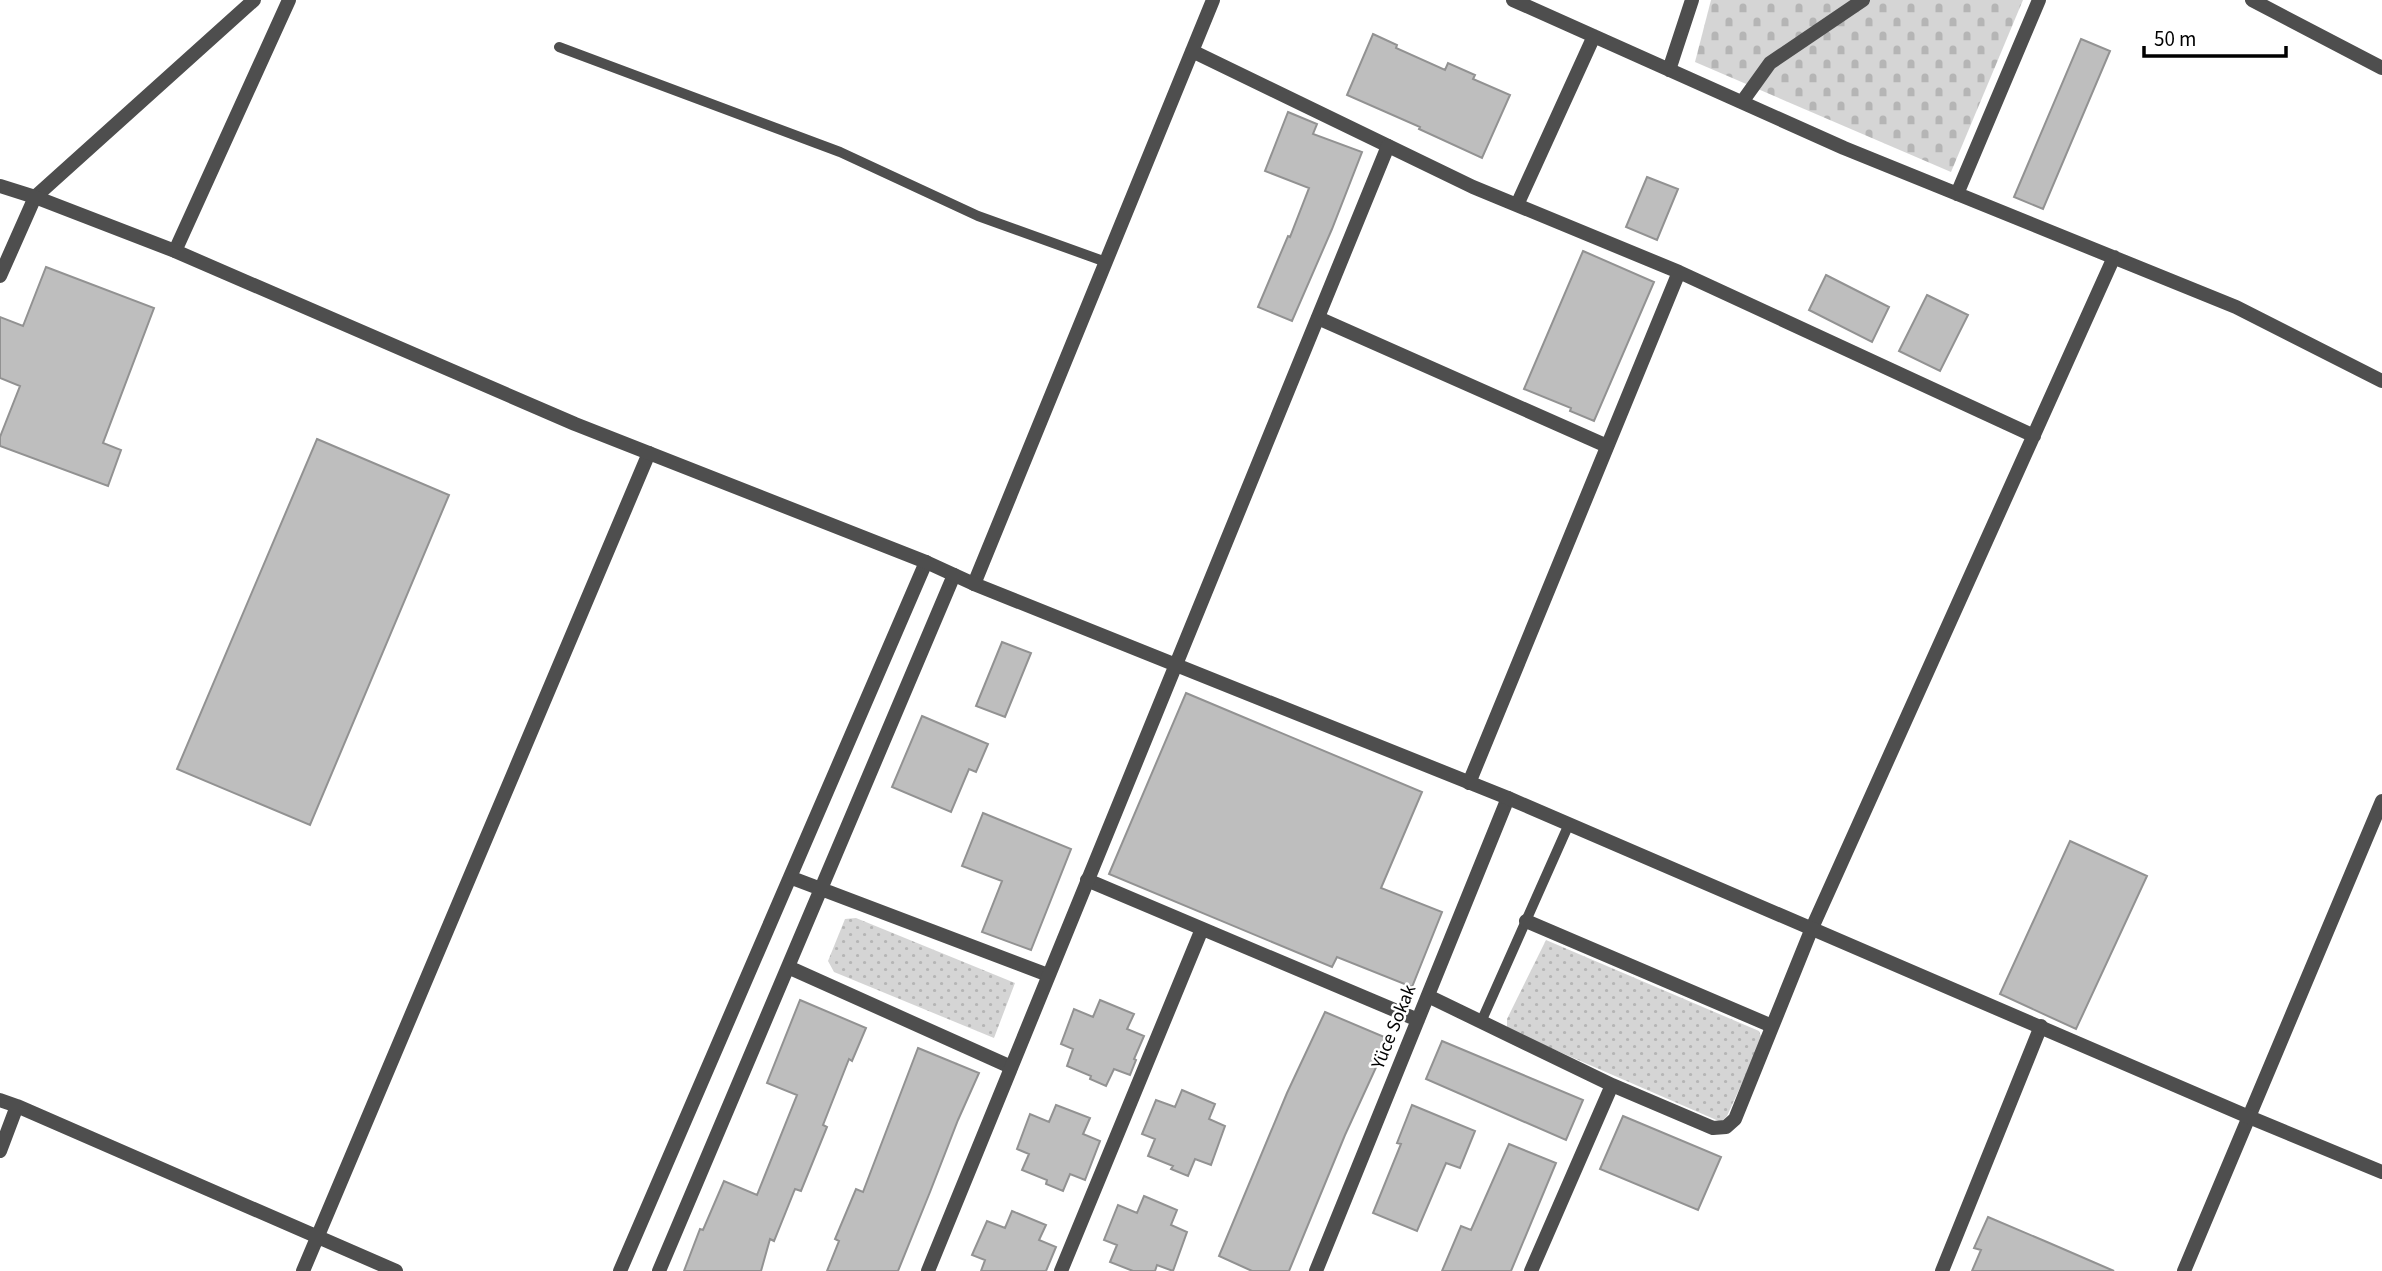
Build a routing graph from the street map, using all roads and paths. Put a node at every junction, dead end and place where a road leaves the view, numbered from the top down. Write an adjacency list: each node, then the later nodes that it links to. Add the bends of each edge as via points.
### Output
1 (254, 0): 18 (street)
2 (289, 0): 20 (street)
3 (1213, 0): 11 (street)
4 (1513, 0): 9 (street)
5 (1692, 0): 13 (street)
6 (1863, 0): 14 (street, via 1770,63)
7 (2039, 0): 17 (street)
8 (2262, 2): 12 (street)
9 (1594, 36): 13 (street); 19 (street)
10 (559, 47): 22 (lane, via 840,152 978,216)
11 (1192, 51): 15 (street); 22 (street)
12 (2382, 68)
13 (1670, 70): 14 (street)
14 (1742, 102): 17 (street)
15 (1388, 146): 19 (street); 25 (street)
16 (0, 186): 18 (street)
17 (1957, 194): 21 (street)
18 (35, 197): 20 (street); 24 (street)
19 (1517, 205): 23 (street)
20 (175, 251): 29 (street)
21 (2114, 257): 26 (street, via 2236,307); 27 (street)
22 (1106, 262): 32 (street)
23 (1679, 272): 27 (street); 28 (street)
24 (0, 276)
25 (1318, 318): 28 (street); 33 (street)
26 (2382, 381)
27 (2034, 436): 42 (street)
28 (1607, 446): 34 (street)
29 (649, 453): 30 (street); 58 (street)
30 (926, 562): 31 (street); 38 (street)
31 (954, 575): 32 (street); 40 (street)
32 (974, 584): 33 (street)
33 (1175, 665): 34 (street); 39 (street)
34 (1469, 783): 35 (street)
35 (1508, 798): 37 (street); 46 (street, Yüce Sokak)
36 (2382, 801): 55 (street)
37 (1569, 824): 41 (lane); 42 (street)
38 (792, 878): 40 (street); 62 (street)
39 (1087, 880): 43 (street); 45 (street)
40 (821, 889): 44 (street); 45 (street)
41 (1526, 921): 48 (lane); 49 (street)
42 (1812, 928): 49 (street); 50 (street)
43 (1202, 929): 47 (street); 65 (street)
44 (788, 967): 51 (street); 63 (street)
45 (1048, 975): 51 (street)
46 (1427, 996): 47 (street, Yüce Sokak); 48 (street)
47 (1418, 1020): 66 (street, Yüce Sokak)
48 (1481, 1022): 52 (street)
49 (1772, 1026): 52 (street, via 1734,1119 1726,1127 1713,1128)
50 (2041, 1026): 55 (street); 67 (street)
51 (1011, 1067): 64 (street)
52 (1612, 1085): 59 (street)
53 (0, 1100): 54 (street)
54 (17, 1106): 56 (street); 58 (street)
55 (2249, 1117): 57 (street); 68 (street)
56 (0, 1151)
57 (2382, 1172)
58 (318, 1237): 60 (street); 61 (street)
59 (1535, 1270)
60 (303, 1271)
61 (397, 1271)
62 (620, 1271)
63 (659, 1271)
64 (928, 1271)
65 (1061, 1271)
66 (1316, 1271)
67 (1942, 1271)
68 (2184, 1271)

